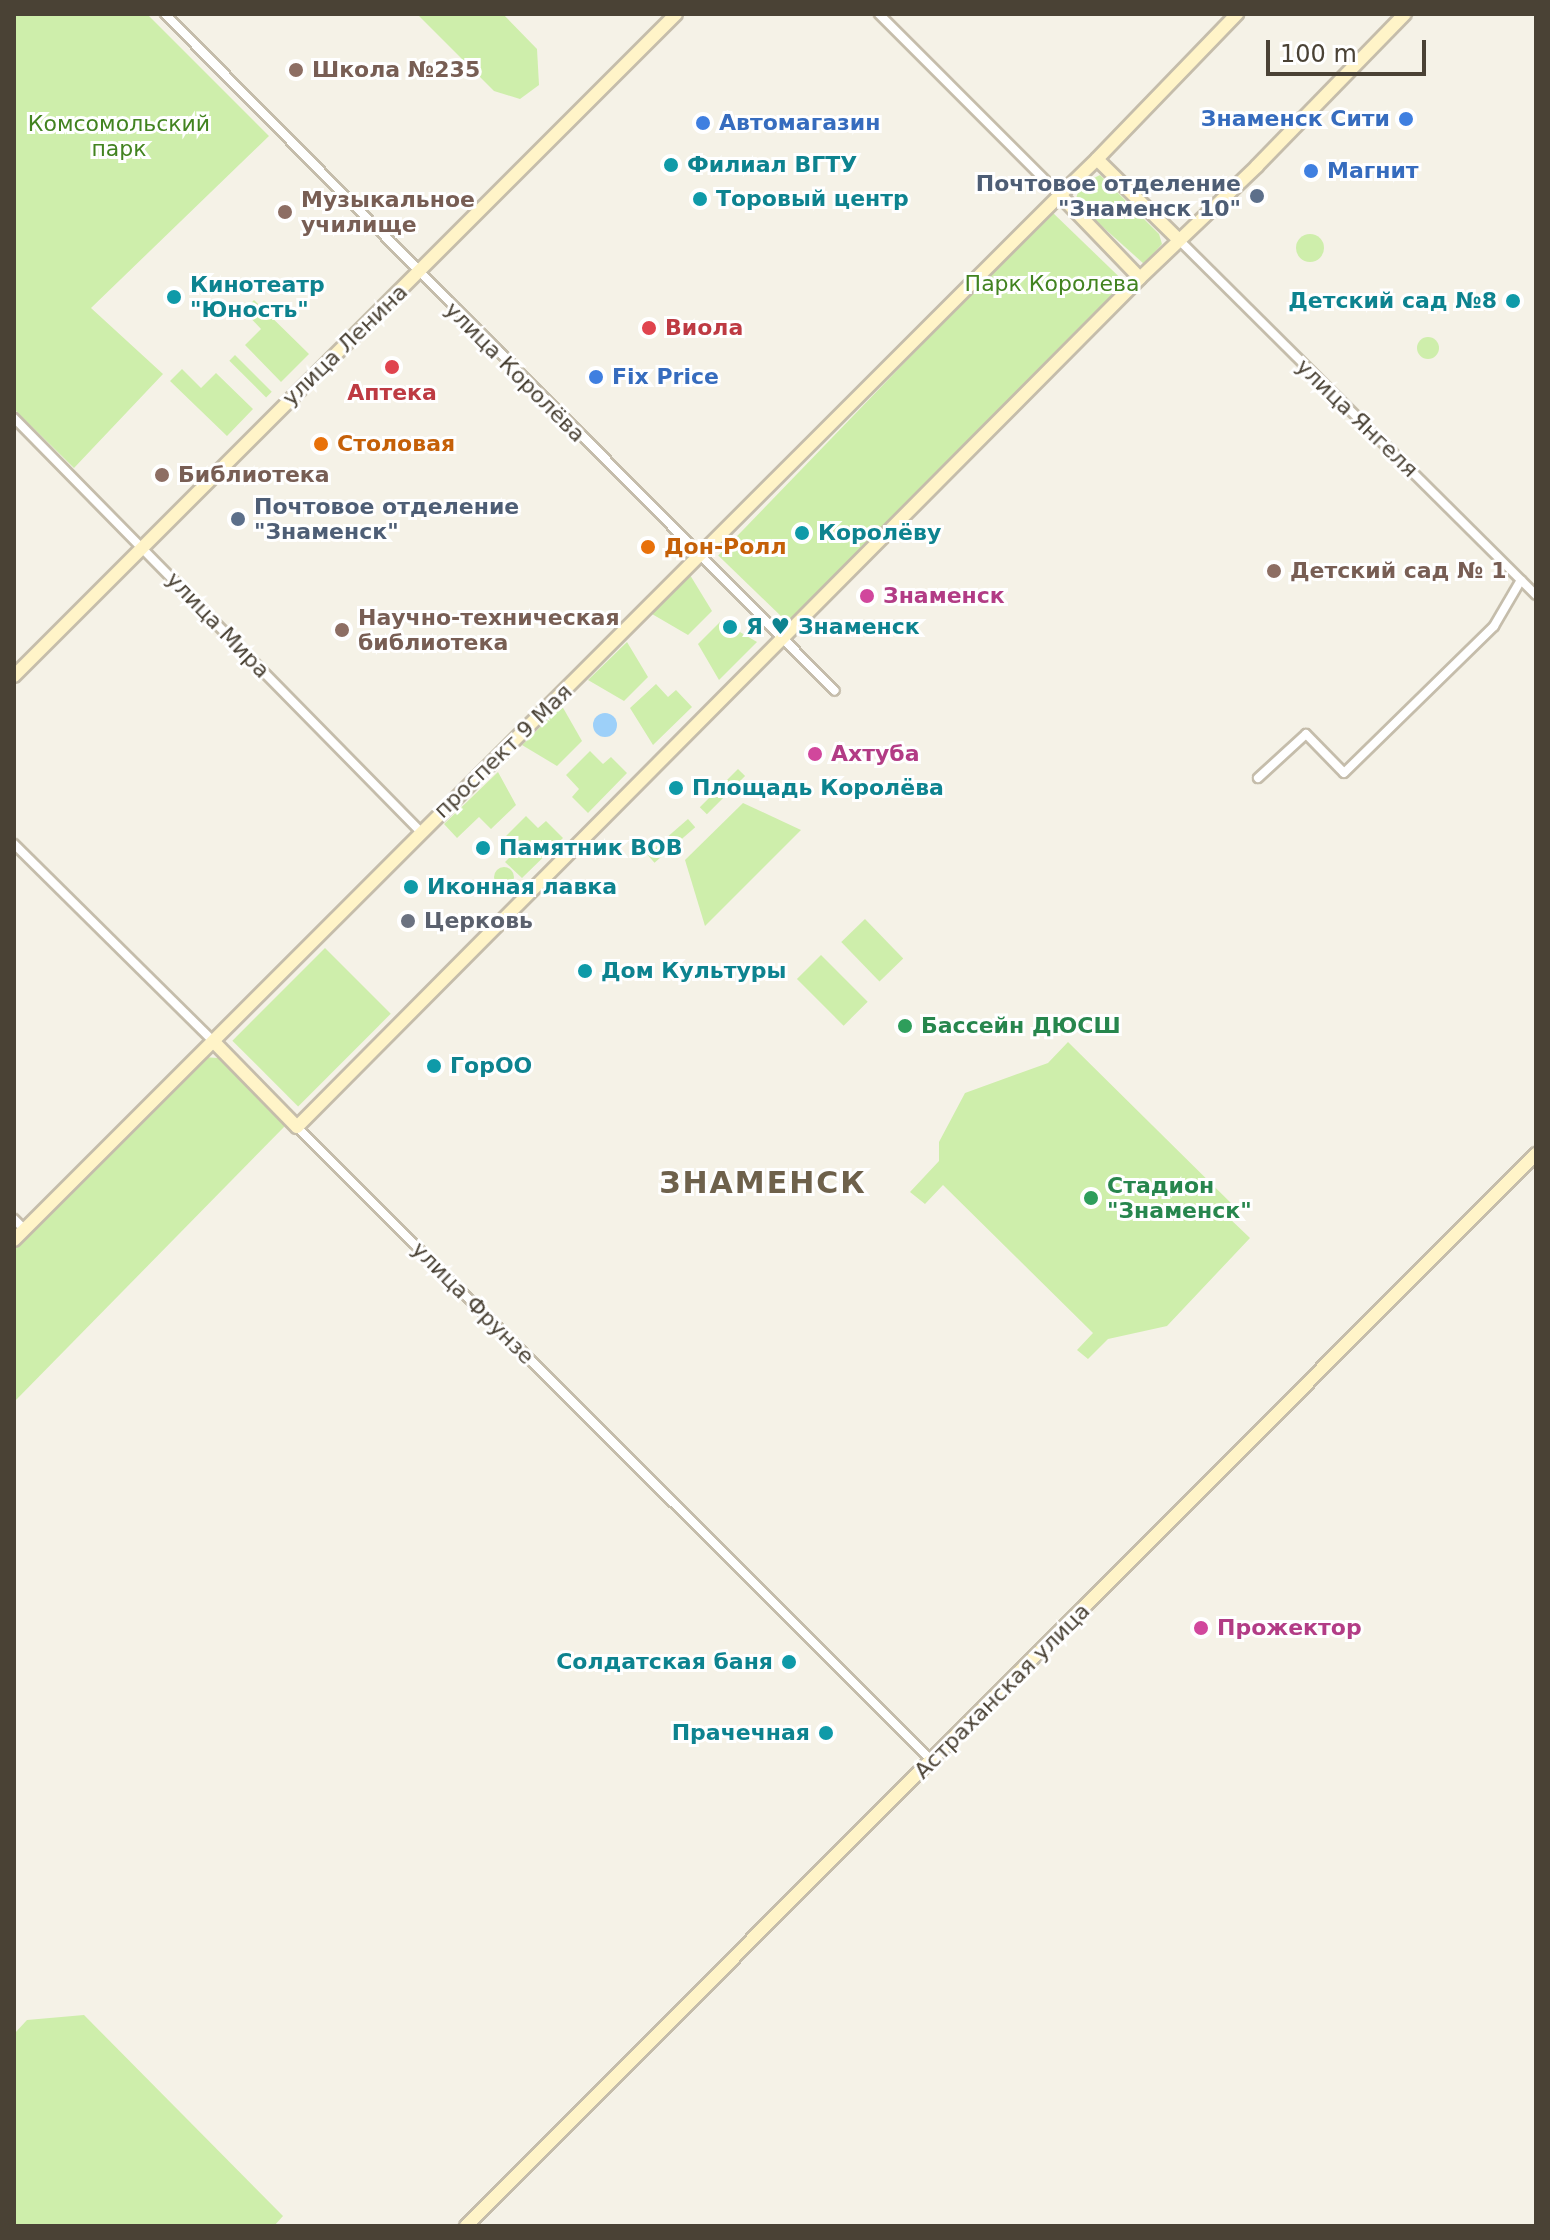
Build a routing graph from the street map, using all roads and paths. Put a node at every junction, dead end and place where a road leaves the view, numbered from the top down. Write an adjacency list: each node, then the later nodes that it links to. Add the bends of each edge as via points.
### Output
1 (165, 14): 9 (street, улица Королёва)
2 (676, 14): 9 (street, улица Ленина)
3 (879, 14): 7 (street)
4 (1237, 14): 6 (street)
5 (1405, 14): 8 (street)
6 (1097, 159): 7 (street, проспект 9 Мая); 8 (street)
7 (1060, 195): 10 (street); 13 (street, проспект 9 Мая)
8 (1179, 240): 10 (street); 14 (street, улица Янгеля)
9 (418, 273): 12 (street, улица Ленина); 13 (street, улица Королёва)
10 (1140, 278): 16 (street)
11 (14, 418): 12 (street, улица Мира)
12 (142, 547): 17 (street, улица Ленина); 20 (street, улица Мира)
13 (699, 558): 16 (street, улица Королёва); 20 (street, проспект 9 Мая)
14 (1521, 580): 15 (street, улица Янгеля); 19 (street, via 1494,626 1344,773 1306,734)
15 (1536, 595)
16 (779, 639): 18 (street, улица Королёва); 23 (street)
17 (14, 676)
18 (835, 691)
19 (1258, 778)
20 (421, 832): 22 (street, проспект 9 Мая)
21 (14, 844): 22 (street, улица Фрунзе)
22 (215, 1043): 23 (street, улица Фрунзе); 26 (street, проспект 9 Мая)
23 (297, 1127): 28 (street, улица Фрунзе)
24 (1536, 1154): 28 (street, Астраханская улица)
25 (14, 1219): 26 (street)
26 (24, 1229): 27 (street, проспект 9 Мая)
27 (14, 1240)
28 (932, 1761): 29 (street, Астраханская улица)
29 (466, 2226)

